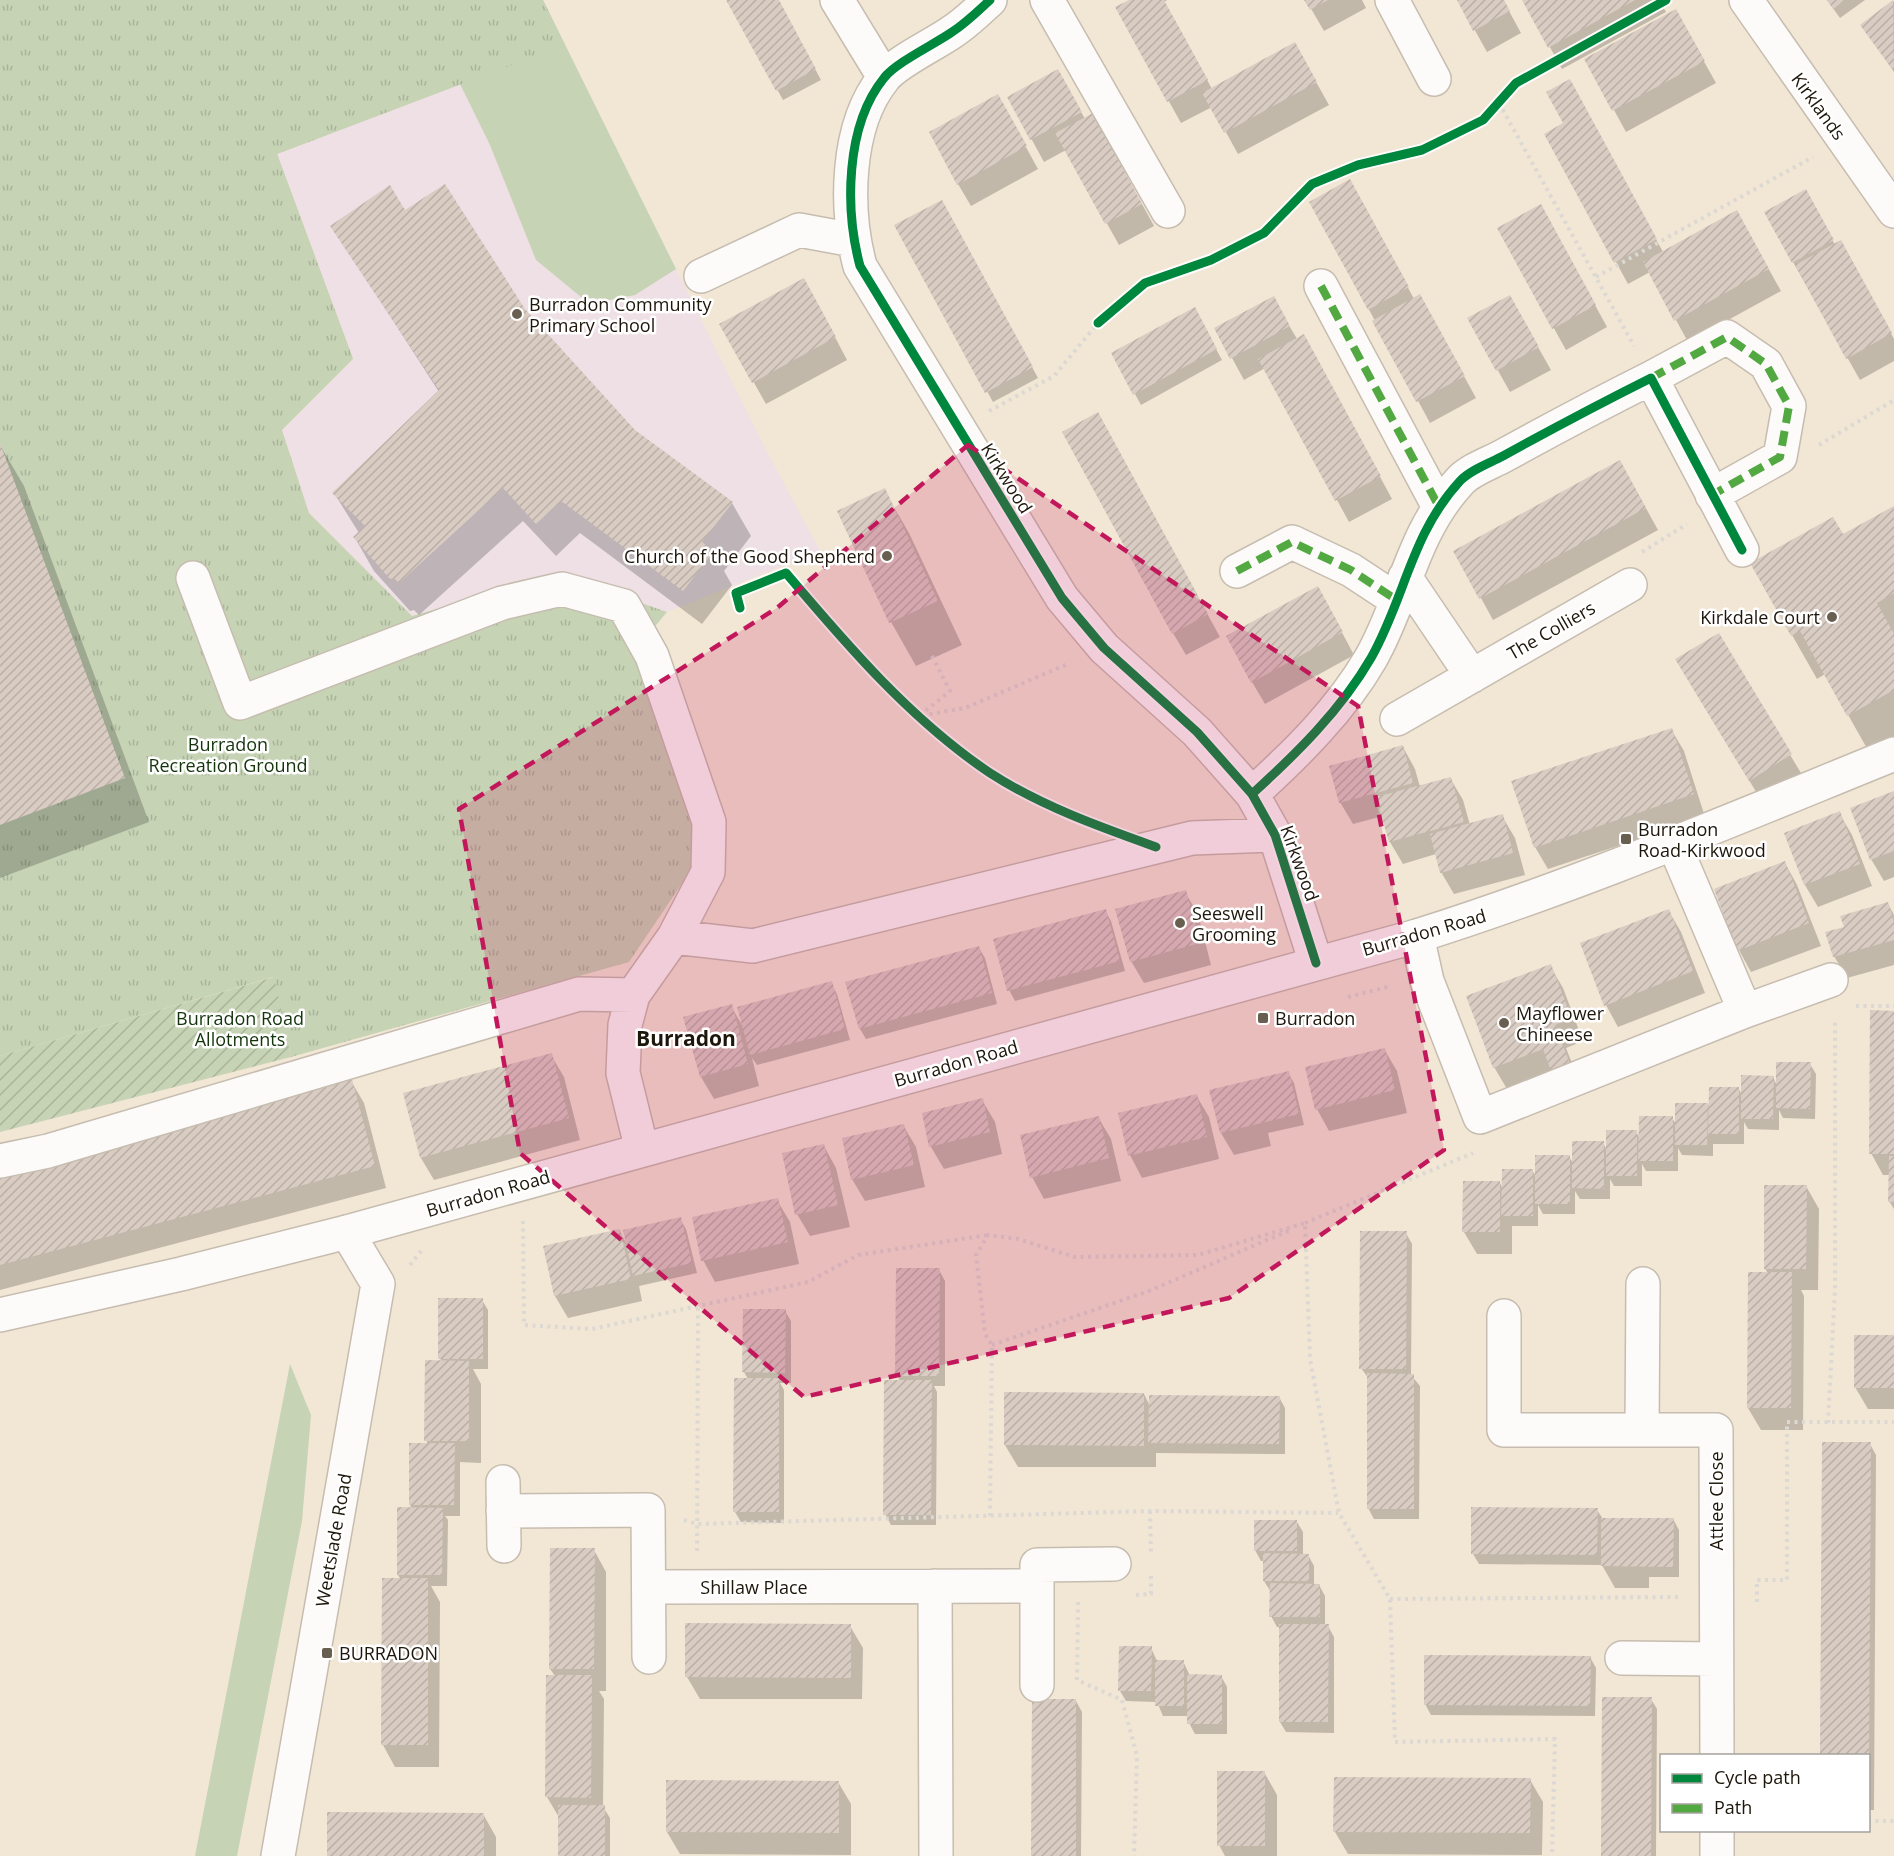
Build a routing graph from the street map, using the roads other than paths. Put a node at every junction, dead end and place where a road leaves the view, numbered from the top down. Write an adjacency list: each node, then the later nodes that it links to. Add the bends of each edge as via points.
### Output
1 (837, 0): 6 (street)
2 (990, 0): 6 (street, Kirkwood, via 954,31)
3 (1047, 0): 9 (street)
4 (1392, 0): 7 (street)
5 (1746, 0): 8 (street, Kirklands)
6 (884, 77): 10 (street, Kirkwood, via 857,138 849,188)
7 (1434, 79)
8 (1894, 211)
9 (1168, 212)
10 (853, 240): 11 (street, via 799,230); 24 (street, Kirkwood, via 860,267 1062,598 1104,648 1197,732)
11 (701, 276)
12 (1321, 286): 15 (street)
13 (1652, 378): 14 (street); 14 (street, via 1727,337 1766,364 1789,406 1780,457); 15 (street, via 1566,420 1462,479)
14 (1712, 495): 16 (street)
15 (1439, 507): 20 (street, via 1414,553)
16 (1742, 550)
17 (1237, 571): 20 (street, via 1292,542)
18 (193, 578): 28 (street, via 240,703 502,603 562,589 624,606 652,657 709,822 708,872)
19 (1630, 585): 21 (street, The Colliers)
20 (1402, 589): 21 (street); 24 (street, via 1370,658 1341,702 1289,761)
21 (1472, 676): 22 (street, The Colliers)
22 (1397, 719)
23 (1894, 754): 26 (street, Burradon Road)
24 (1252, 794): 25 (street, Kirkwood)
25 (1275, 835): 28 (street, via 1192,838 753,946); 29 (street, Kirkwood)
26 (1674, 844): 27 (street, Burradon Road); 32 (street)
27 (1417, 936): 29 (street, Burradon Road); 32 (street, via 1427,981 1480,1117)
28 (674, 937): 31 (street)
29 (1316, 963): 33 (street, Burradon Road)
30 (1839, 993): 32 (street)
31 (633, 995): 33 (street, via 625,1025 623,1073); 34 (street, via 579,994 48,1151)
32 (1745, 1011)
33 (642, 1150): 35 (street, Burradon Road)
34 (0, 1161)
35 (347, 1232): 37 (street, Burradon Road); 51 (street, Weetslade Road, via 378,1284)
36 (1643, 1284): 39 (street)
37 (0, 1315)
38 (1504, 1316): 39 (street, Attlee Close, via 1504,1430)
39 (1642, 1430): 47 (street, Attlee Close, via 1716,1430)
40 (504, 1546): 44 (street, via 503,1497 648,1510)
41 (1114, 1564): 43 (street, via 1037,1565)
42 (935, 1586): 43 (street, Shillaw Place); 44 (street, Shillaw Place); 52 (street)
43 (1037, 1586): 48 (street)
44 (649, 1587): 45 (street)
45 (649, 1657)
46 (1622, 1658): 47 (street)
47 (1716, 1659): 49 (street, Attlee Close)
48 (1037, 1685)
49 (1717, 1754)
50 (1717, 1832): 53 (street)
51 (278, 1856)
52 (936, 1856)
53 (1717, 1856)

